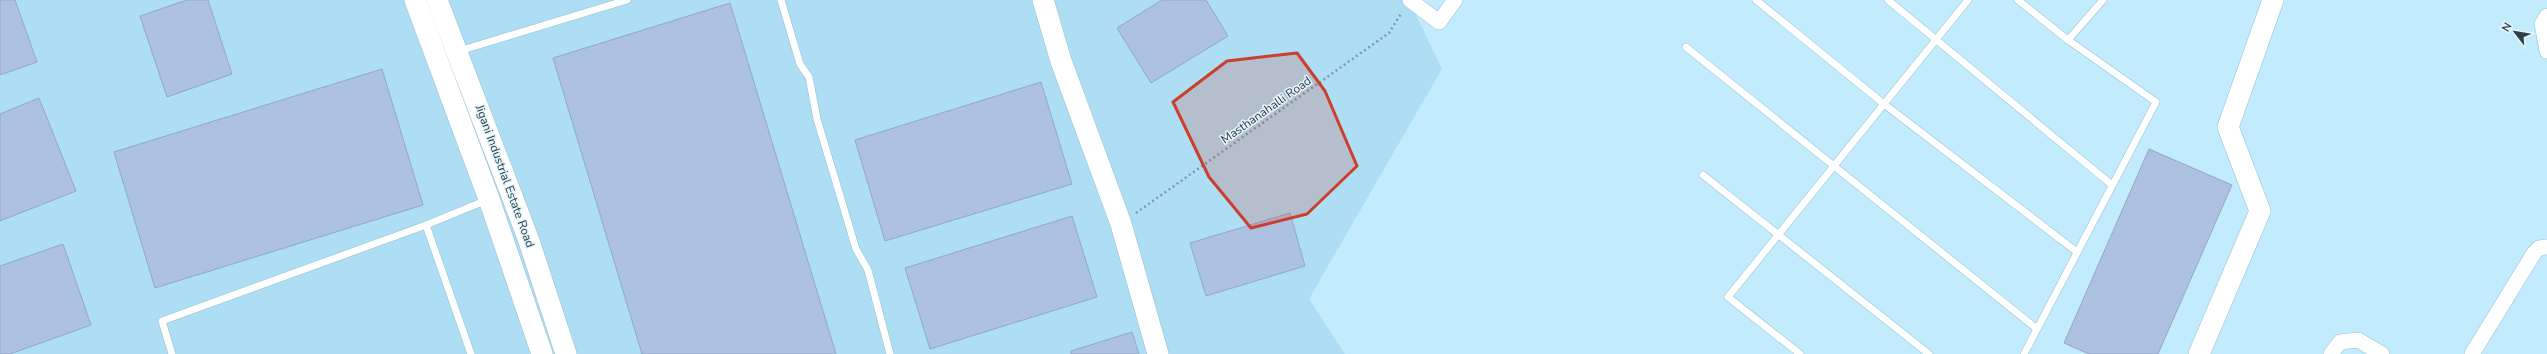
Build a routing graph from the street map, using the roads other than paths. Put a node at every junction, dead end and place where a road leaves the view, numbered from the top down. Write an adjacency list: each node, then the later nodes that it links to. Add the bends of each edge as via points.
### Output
1 (415, 0): 24 (main road, Jigani Industrial Estate Road)
2 (437, 0): 18 (main road, Jigani Industrial Estate Road)
3 (627, 0): 18 (lane)
4 (782, 0): 34 (lane, via 800,64 809,76 817,119 856,249 868,270)
5 (1042, 0): 35 (main road, via 1061,60 1121,224)
6 (1455, 0): 13 (street, via 1438,22)
7 (1756, 0): 20 (lane)
8 (1888, 0): 15 (lane)
9 (1968, 0): 15 (lane)
10 (2018, 0): 16 (lane)
11 (2103, 0): 16 (lane)
12 (2273, 0): 39 (main road, via 2228,127 2260,211)
13 (1407, 3)
14 (2547, 16): 19 (street, via 2542,24)
15 (1936, 40): 20 (lane); 23 (lane)
16 (2068, 40): 23 (lane, via 2156,102)
17 (1686, 47): 21 (lane)
18 (458, 51): 33 (main road, Jigani Industrial Estate Road, via 528,238)
19 (2547, 51)
20 (1884, 104): 21 (lane); 28 (lane)
21 (1834, 166): 26 (lane); 29 (lane)
22 (1704, 175): 26 (lane)
23 (2112, 185): 28 (lane)
24 (489, 199): 25 (lane); 32 (main road, Jigani Industrial Estate Road)
25 (426, 225): 30 (lane, via 162,321); 31 (lane)
26 (1779, 234): 36 (lane, via 1728,297); 37 (lane)
27 (2547, 247): 42 (street, via 2539,248 2534,253)
28 (2077, 252): 29 (lane)
29 (2037, 328): 38 (lane)
30 (172, 354)
31 (471, 354)
32 (542, 354)
33 (566, 354)
34 (890, 354)
35 (1158, 354)
36 (1800, 354)
37 (1929, 354)
38 (2024, 354)
39 (2198, 354)
40 (2332, 354): 41 (street, via 2340,342 2358,340)
41 (2382, 354)
42 (2472, 354)

